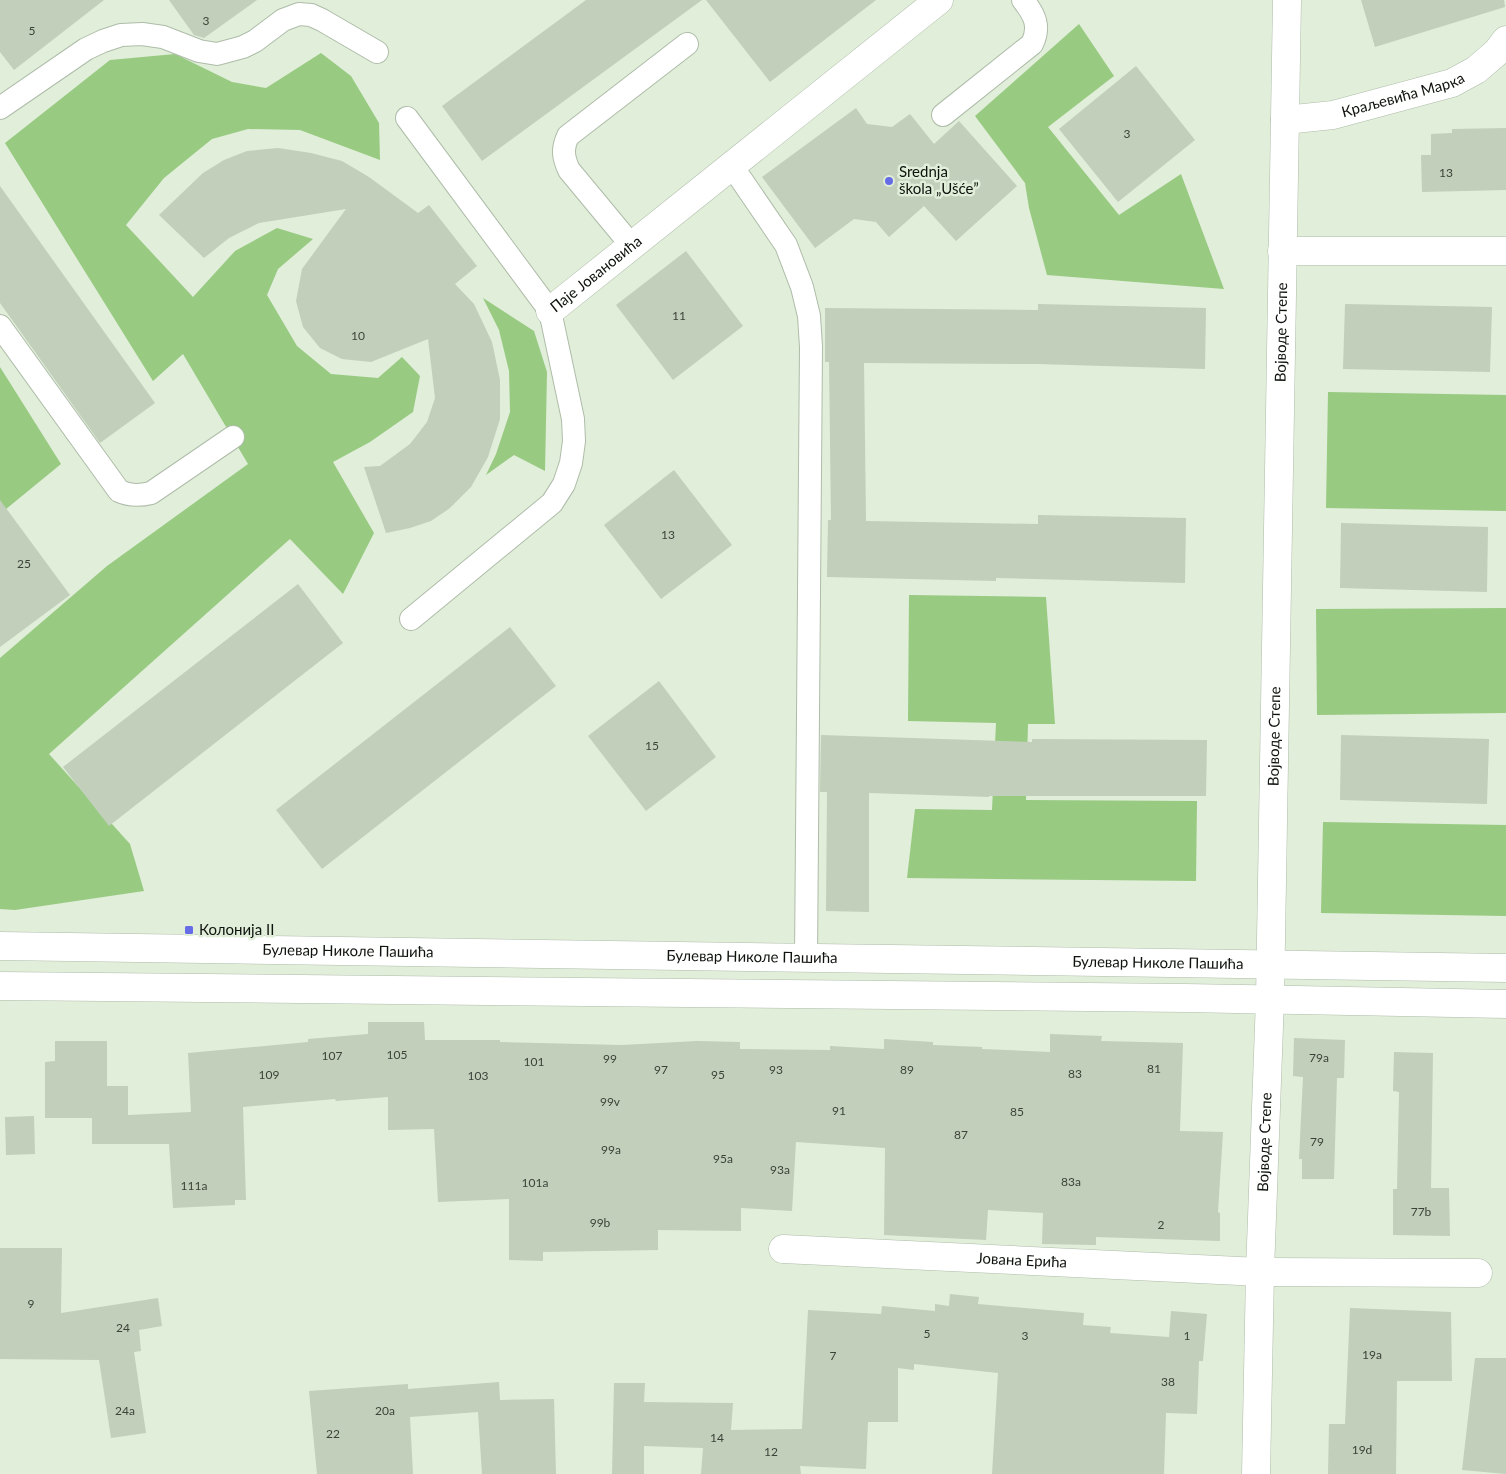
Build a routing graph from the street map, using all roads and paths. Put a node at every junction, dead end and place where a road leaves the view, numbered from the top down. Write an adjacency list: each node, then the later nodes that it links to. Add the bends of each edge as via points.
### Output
1 (938, 0): 11 (street, Паје Јовановића)
2 (1023, 0): 8 (lane, via 1037,22 1032,44)
3 (1287, 0): 10 (street, Војводе Степе)
4 (1506, 40): 10 (street, Краљевића Марка, via 1476,70 1452,83 1333,114)
5 (687, 44): 12 (lane, via 568,136 565,143 564,161 569,170)
6 (377, 52): 7 (lane, via 322,20 299,14 283,20 255,41 217,54 163,38 121,35 86,49)
7 (0, 108)
8 (943, 115)
9 (407, 118): 15 (lane)
10 (1285, 120): 13 (street, Војводе Степе)
11 (732, 166): 12 (street, Паје Јовановића); 20 (lane, via 786,245 809,316)
12 (632, 246): 15 (street, Паје Јовановића)
13 (1282, 250): 14 (street); 21 (street, Војводе Степе)
14 (1506, 251)
15 (550, 311): 18 (lane, Паје Јовановића, via 573,426 571,462 564,484 552,502)
16 (0, 326): 17 (lane, via 119,491 139,496 151,493)
17 (234, 437)
18 (411, 619)
19 (0, 946): 20 (street, Булевар Николе Пашића)
20 (806, 959): 21 (street, Булевар Николе Пашића)
21 (1270, 966): 22 (street, Булевар Николе Пашића); 24 (street, Војводе Степе)
22 (1506, 968)
23 (0, 986): 24 (street)
24 (1270, 999): 25 (street); 27 (street, Војводе Степе)
25 (1506, 1004)
26 (783, 1249): 27 (street, Јована Ерића)
27 (1260, 1272): 28 (street, Јована Ерића); 29 (street, Војводе Степе)
28 (1478, 1273)
29 (1256, 1474)

